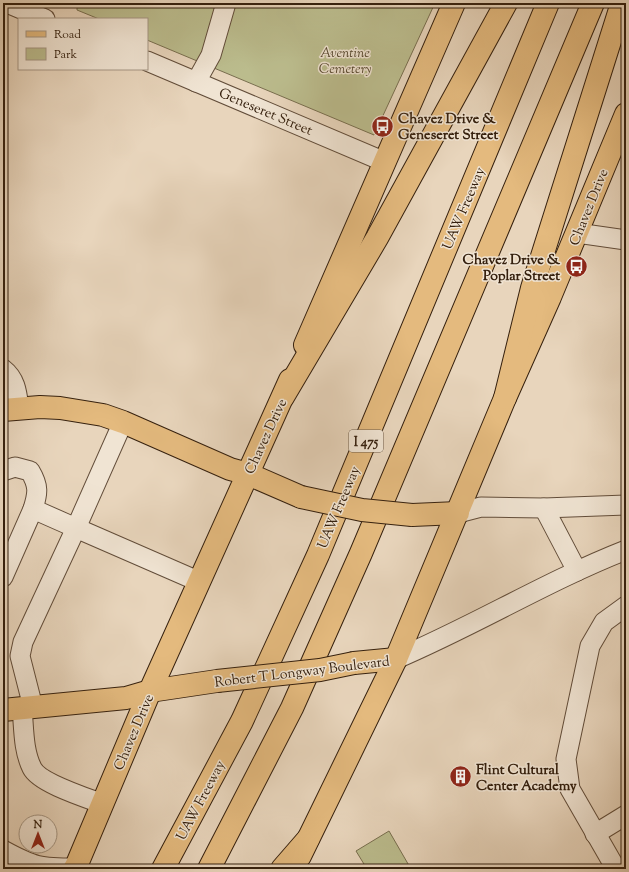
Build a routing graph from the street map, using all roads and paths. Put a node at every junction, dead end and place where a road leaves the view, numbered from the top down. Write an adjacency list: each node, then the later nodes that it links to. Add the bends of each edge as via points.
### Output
1 (6, 3): 8 (street)
2 (226, 3): 10 (street, via 211,55)
3 (454, 3): 12 (main road, Chavez Drive)
4 (506, 3): 16 (main road, via 377,238)
5 (548, 3): 41 (main road, UAW Freeway / I 475, via 318,555 242,721)
6 (593, 3): 42 (main road, I 475, via 361,553 292,708)
7 (622, 3): 17 (main road, via 532,288)
8 (43, 18)
9 (148, 61): 10 (street, Geneseret Street)
10 (196, 82): 12 (street, Geneseret Street)
11 (626, 114): 13 (main road, Chavez Drive)
12 (385, 162): 16 (main road, Chavez Drive)
13 (577, 233): 14 (street); 17 (main road, Chavez Drive)
14 (626, 240)
15 (3, 369): 18 (street, via 14,382)
16 (283, 397): 21 (main road, Chavez Drive)
17 (505, 398): 25 (main road, Chavez Drive)
18 (11, 409): 19 (main road, via 40,407 80,410)
19 (123, 422): 21 (main road, via 230,469); 26 (street)
20 (3, 471): 24 (street, via 15,468 30,471 37,483)
21 (248, 474): 25 (main road, bridge, via 301,497 362,510 412,515); 30 (main road, Chavez Drive)
22 (626, 505): 23 (street)
23 (544, 508): 25 (street, via 481,507); 28 (street)
24 (33, 509): 26 (street); 29 (street)
25 (458, 513): 32 (main road, Chavez Drive)
26 (76, 528): 30 (street); 34 (street, via 23,642 20,656)
27 (626, 550): 28 (street, Robert T Longway Boulevard)
28 (577, 571): 32 (street, Robert T Longway Boulevard)
29 (3, 577)
30 (200, 582): 33 (main road, Chavez Drive)
31 (626, 606): 37 (street, via 604,622 590,646 566,758 570,789)
32 (396, 659): 33 (main road, Robert T Longway Boulevard, bridge); 38 (main road, Chavez Drive)
33 (150, 691): 34 (main road, Robert T Longway Boulevard, via 126,698); 35 (main road, Chavez Drive)
34 (19, 708): 35 (street, via 27,753 33,770 53,785)
35 (103, 804): 40 (main road, Chavez Drive)
36 (626, 815): 37 (street)
37 (596, 834): 45 (street)
38 (308, 839): 43 (main road); 44 (main road, Chavez Drive)
39 (3, 850): 40 (street, via 33,866)
40 (75, 869)
41 (163, 869)
42 (209, 869)
43 (282, 869)
44 (294, 869)
45 (616, 869)

